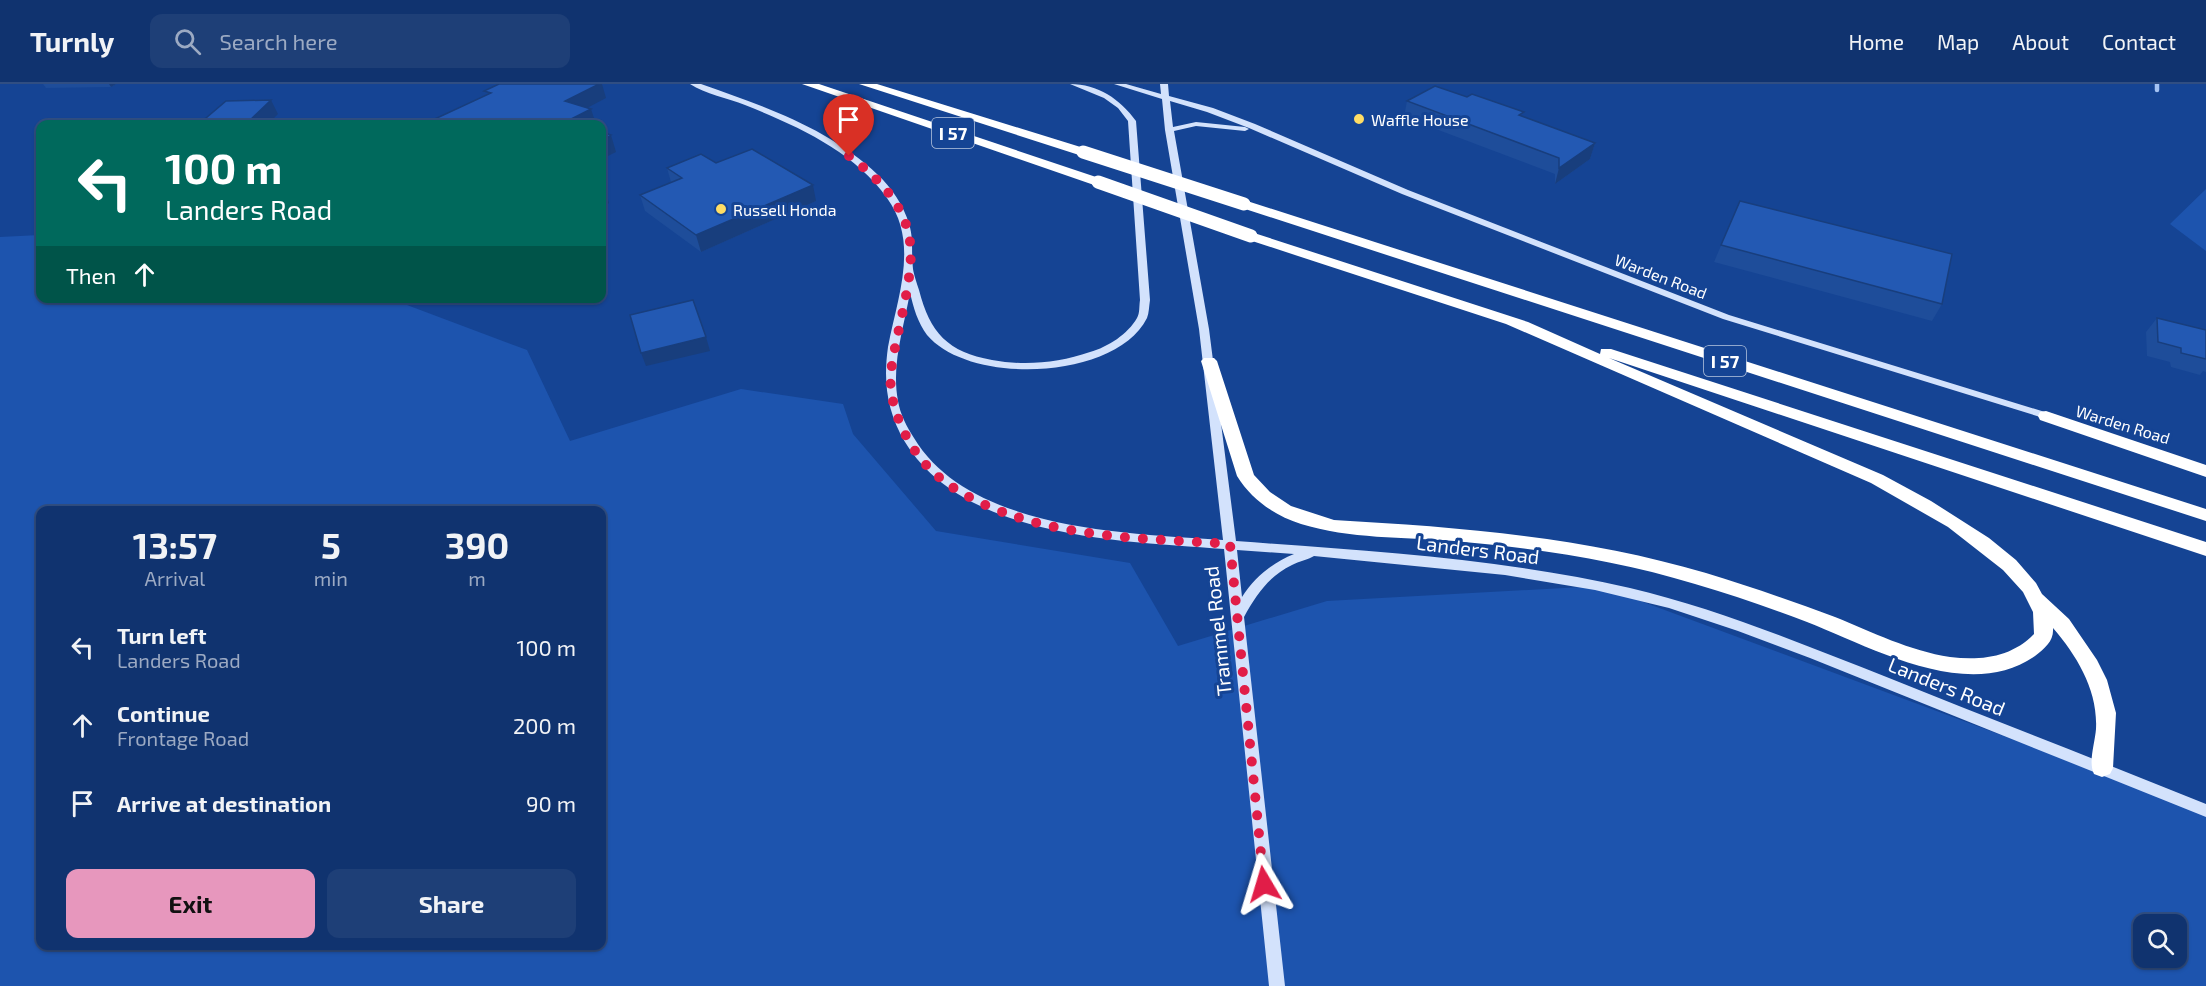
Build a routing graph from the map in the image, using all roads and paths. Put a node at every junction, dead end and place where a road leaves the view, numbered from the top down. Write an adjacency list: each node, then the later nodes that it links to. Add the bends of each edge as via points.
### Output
1 (694, 84): 12 (main road, via 820,136 867,170 893,199 905,221 910,243)
2 (808, 84): 13 (highway, I 57, bridge)
3 (865, 84): 18 (highway, I 57, bridge)
4 (1074, 84): 12 (main road, via 1113,99 1132,121 1145,300 1142,317 1131,331 1108,348 1067,363 1012,366 980,361 954,352 932,334 922,316)
5 (1118, 84): 9 (main road, Warden Road)
6 (1164, 84): 9 (main road, Trammel Road)
7 (2157, 84): 8 (street)
8 (2157, 90)
9 (1166, 98): 10 (main road, Trammel Road); 11 (main road, Warden Road, via 1210,110)
10 (1169, 130): 11 (main road, via 1196,124); 14 (main road, Trammel Road)
11 (1269, 134): 15 (main road, Warden Road, via 1665,295)
12 (909, 270): 19 (main road, Landers Road, via 891,374 892,397 897,419 930,470 984,503 1013,516 1049,525)
13 (1512, 322): 20 (highway, I 57); 22 (highway, via 1918,500 2014,569)
14 (1209, 361): 19 (main road, Trammel Road); 22 (highway, via 1246,476 1269,502 1307,521 1502,540 1622,559 1758,597 1952,665 2014,660 2035,647 2045,630 2043,610)
15 (2046, 416): 16 (main road, Warden Road); 17 (highway)
16 (2206, 465)
17 (2206, 471)
18 (2206, 515)
19 (1230, 544): 21 (main road, Landers Road); 23 (main road, Trammel Road)
20 (2206, 549)
21 (1317, 552): 23 (main road, via 1279,566 1260,579); 24 (main road, Landers Road, via 1519,572 1600,586 1672,605 1825,658)
22 (2036, 596): 24 (highway, via 2085,654 2100,685 2106,715)
23 (1238, 615): 26 (main road, Trammel Road)
24 (2102, 768): 25 (main road, Landers Road)
25 (2206, 811)
26 (1277, 986)

